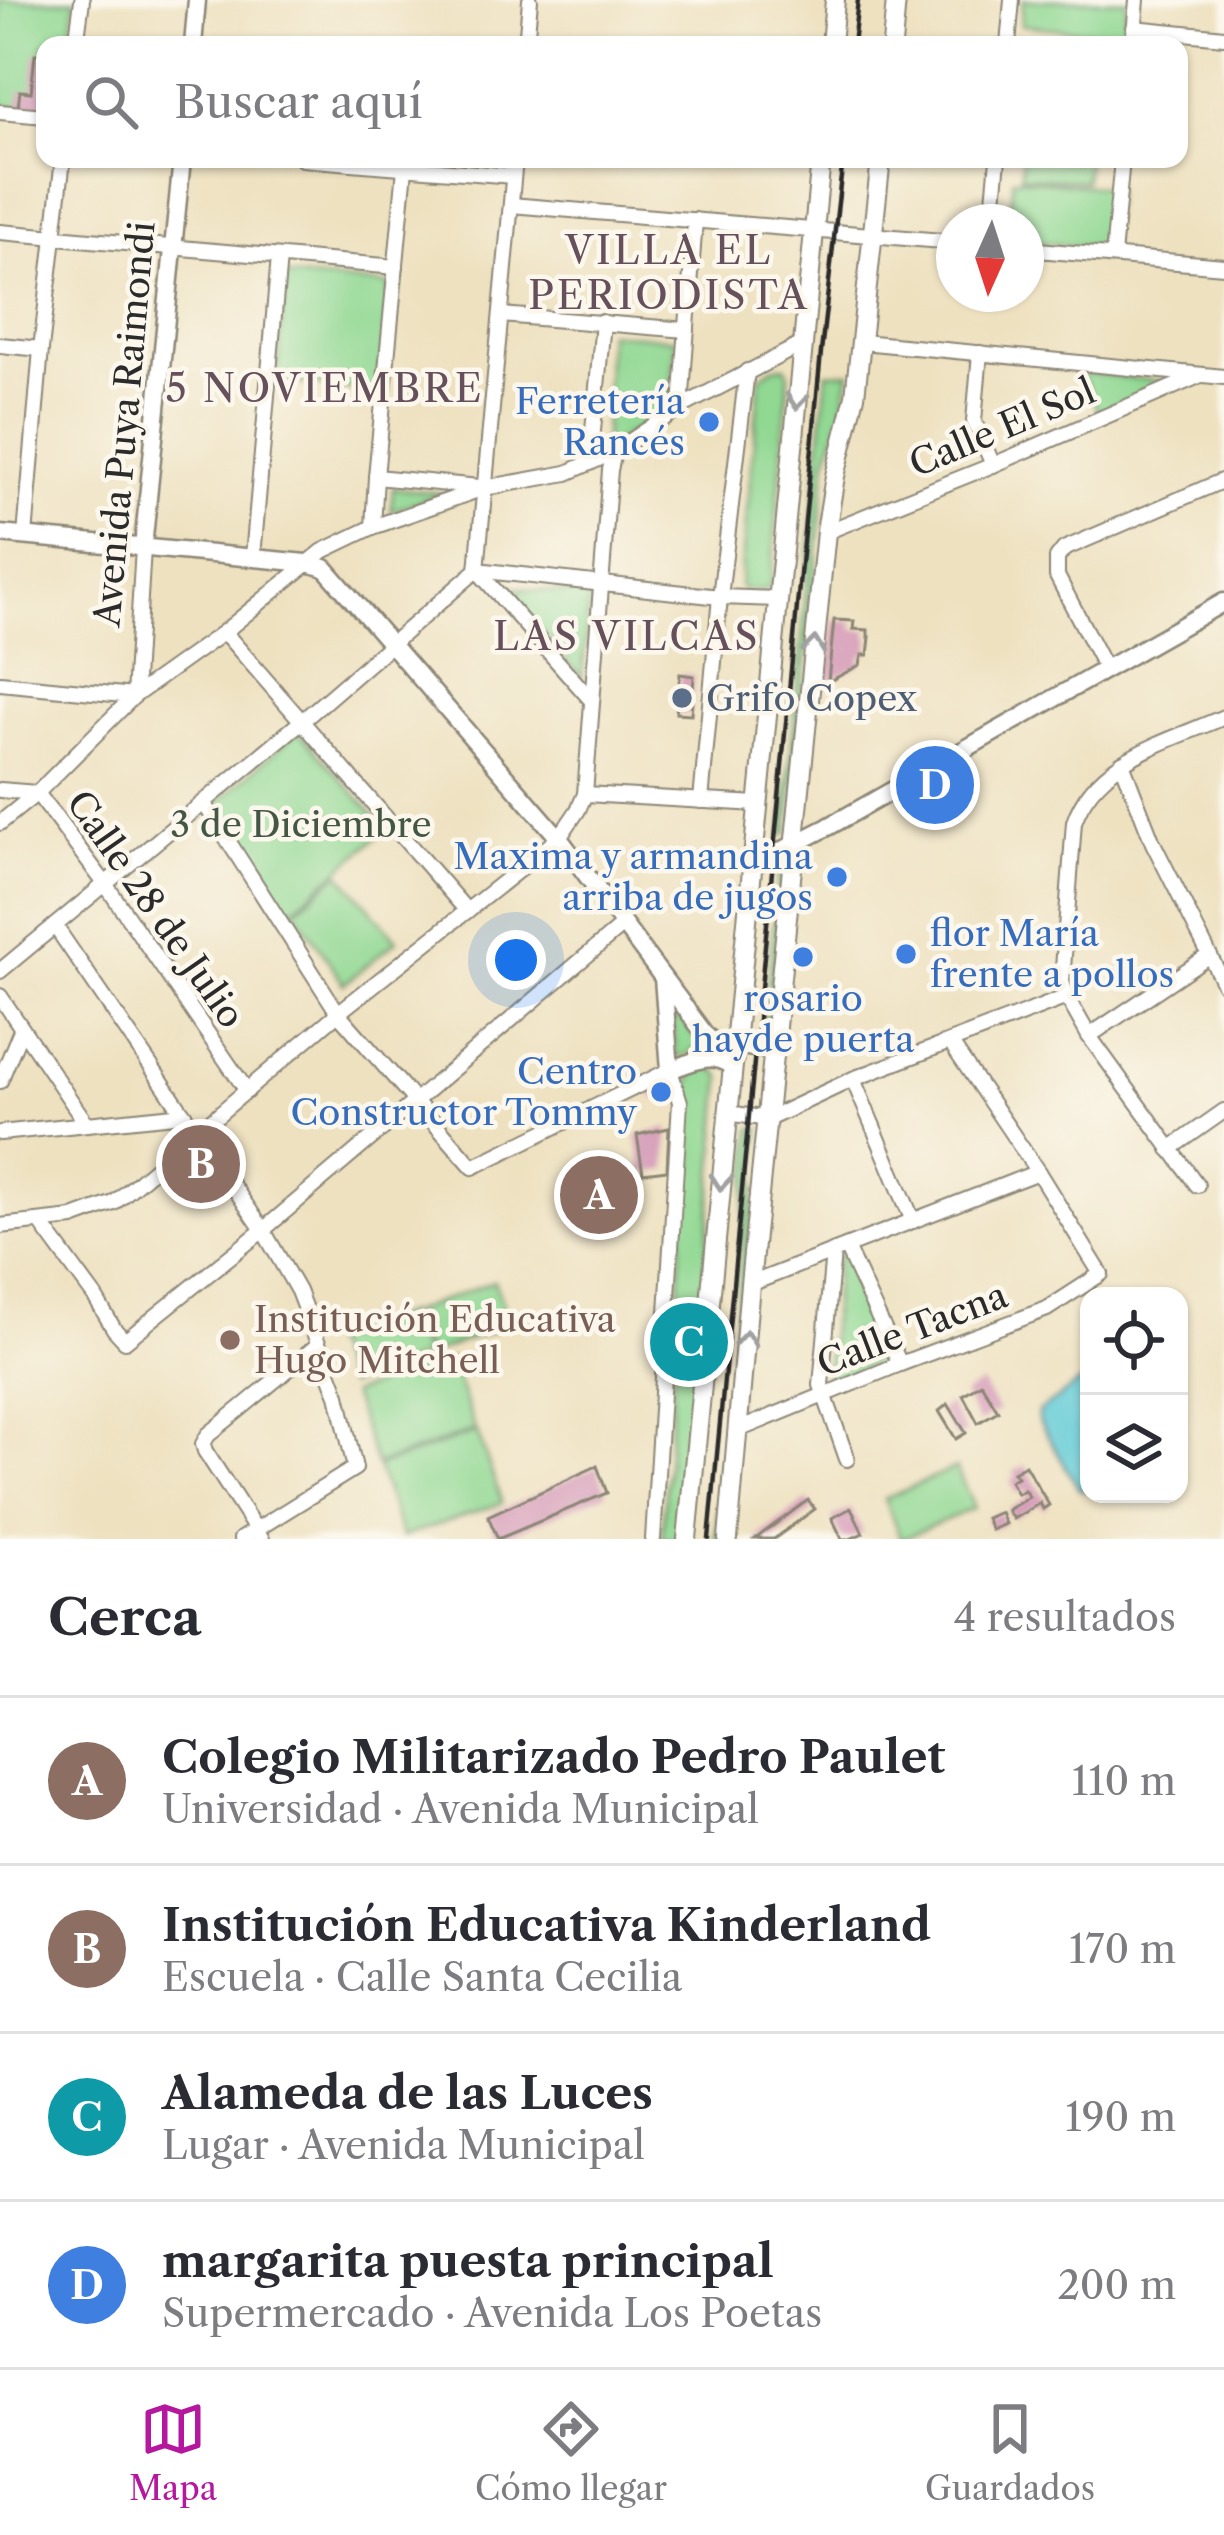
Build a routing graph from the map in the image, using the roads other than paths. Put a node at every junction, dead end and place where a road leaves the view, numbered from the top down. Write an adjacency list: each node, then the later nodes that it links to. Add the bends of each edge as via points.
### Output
1 (82, 0): 8 (street)
2 (197, 0): 9 (street)
3 (530, 0): 10 (street)
4 (835, 0): 11 (main road)
5 (896, 0): 12 (main road)
6 (1012, 0): 13 (street)
7 (1137, 0): 14 (street)
8 (77, 36)
9 (194, 36)
10 (527, 36)
11 (832, 36)
12 (893, 36)
13 (1009, 36)
14 (1133, 36)
15 (1188, 37): 16 (street)
16 (1224, 37)
17 (0, 112): 18 (street)
18 (36, 115)
19 (62, 168): 34 (street)
20 (181, 168): 36 (street, Avenida Puya Raimondi)
21 (405, 168): 27 (street); 41 (street)
22 (514, 168): 27 (street)
23 (820, 168): 31 (main road)
24 (880, 168): 33 (main road)
25 (997, 168): 28 (street)
26 (1121, 168): 38 (street)
27 (513, 176): 29 (street)
28 (994, 204)
29 (511, 205): 30 (street); 42 (street)
30 (695, 220): 31 (street); 44 (street)
31 (814, 230): 33 (street); 46 (main road)
32 (0, 232): 34 (street)
33 (874, 235): 35 (street); 45 (main road)
34 (55, 237): 36 (street); 48 (street)
35 (936, 240)
36 (173, 247): 39 (street); 64 (street, Avenida Puya Raimondi)
37 (1044, 250): 38 (street)
38 (1113, 256): 40 (street)
39 (279, 257): 41 (street); 65 (street)
40 (1224, 266)
41 (396, 267): 57 (street)
42 (501, 316): 43 (street); 59 (street)
43 (603, 322): 44 (street); 55 (street)
44 (687, 330): 53 (street)
45 (862, 342): 49 (street); 61 (main road)
46 (802, 344): 50 (street); 70 (main road, one-way to 70)
47 (0, 345): 48 (street)
48 (41, 349): 63 (street)
49 (980, 353): 51 (street); 56 (street, via 974,421)
50 (747, 371): 53 (street); 69 (street)
51 (1201, 375): 52 (street); 56 (street, Calle El Sol)
52 (1224, 377)
53 (681, 407): 54 (street)
54 (614, 452): 55 (street); 68 (street)
55 (590, 463): 59 (street)
56 (993, 465): 61 (street, Calle El Sol)
57 (376, 477): 59 (street); 60 (street)
58 (1224, 479): 74 (street, via 1057,558 1058,576)
59 (484, 488): 60 (street); 67 (street)
60 (374, 527): 66 (street)
61 (826, 532): 89 (main road, one-way to 61)
62 (0, 534): 63 (street)
63 (25, 536): 64 (street)
64 (143, 548): 65 (street); 76 (street, Avenida Puya Raimondi)
65 (253, 557): 66 (street)
66 (307, 563): 72 (street); 73 (street, via 325,568)
67 (477, 570): 68 (street); 73 (street); 77 (street)
68 (600, 585): 69 (street); 77 (street)
69 (720, 597): 70 (street); 84 (street)
70 (778, 599): 86 (main road)
71 (1224, 602): 74 (street)
72 (224, 632): 76 (street); 79 (street)
73 (391, 644): 79 (street); 88 (street)
74 (1106, 670): 89 (street)
75 (0, 683): 76 (street)
76 (134, 696): 82 (street)
77 (592, 701): 83 (street)
78 (1224, 717): 80 (street)
79 (302, 721): 85 (street); 92 (street)
80 (1121, 763): 95 (street); 100 (street, via 1091,787 1074,822)
81 (0, 790): 82 (street, Calle 28 de Julio)
82 (38, 793): 87 (street); 91 (street, Calle 28 de Julio)
83 (585, 794): 84 (street); 88 (street)
84 (701, 801): 86 (street)
85 (204, 803): 91 (street); 101 (street)
86 (758, 804): 90 (main road)
87 (0, 823)
88 (560, 838): 92 (street); 93 (street)
89 (795, 845): 90 (street); 106 (main road)
90 (752, 866): 105 (main road)
91 (106, 885): 94 (street); 111 (street, Calle 28 de Julio)
92 (466, 911): 101 (street)
93 (624, 924): 97 (street); 112 (street)
94 (55, 926): 96 (street); 115 (street)
95 (1208, 956): 98 (street); 103 (street)
96 (0, 971)
97 (663, 977): 105 (street, via 707,1037); 108 (street)
98 (1224, 984)
99 (0, 997): 102 (street)
100 (1067, 998): 103 (street); 104 (street)
101 (338, 1013): 111 (street); 112 (street)
102 (22, 1030): 110 (street); 117 (street)
103 (1089, 1036): 120 (street)
104 (950, 1042): 109 (street); 121 (street)
105 (733, 1044): 106 (street); 107 (main road)
106 (774, 1051): 116 (main road)
107 (731, 1066): 108 (street, via 710,1057); 114 (main road)
108 (670, 1070): 112 (street, via 473,1167); 136 (street, via 680,1102)
109 (853, 1079): 116 (street); 123 (street)
110 (0, 1081)
111 (248, 1091): 118 (street)
112 (413, 1100): 126 (street)
113 (1224, 1111): 120 (street)
114 (728, 1113): 116 (street); 137 (main road, one-way to 137)
115 (184, 1114): 117 (street); 118 (street)
116 (768, 1119): 128 (main road)
117 (86, 1123): 119 (street)
118 (196, 1132): 124 (street, via 114,1203); 126 (street)
119 (0, 1133)
120 (1170, 1149): 122 (street)
121 (1038, 1172): 123 (street); 130 (street, Calle Tacna, via 1101,1274 1047,1309)
122 (1197, 1185)
123 (913, 1221): 127 (street)
124 (40, 1222): 125 (street); 126 (street, via 125,1341)
125 (0, 1226)
126 (263, 1230): 129 (street)
127 (839, 1249): 128 (street); 130 (street); 131 (street)
128 (750, 1284): 132 (main road, one-way to 128)
129 (319, 1345): 134 (street, via 355,1468); 134 (street, via 203,1444)
130 (900, 1364): 131 (street, Calle Tacna)
131 (824, 1395): 132 (street, Calle Tacna); 133 (street)
132 (738, 1430): 138 (main road)
133 (847, 1459)
134 (260, 1534): 135 (street)
135 (241, 1539)
136 (653, 1539)
137 (687, 1539)
138 (728, 1539)

